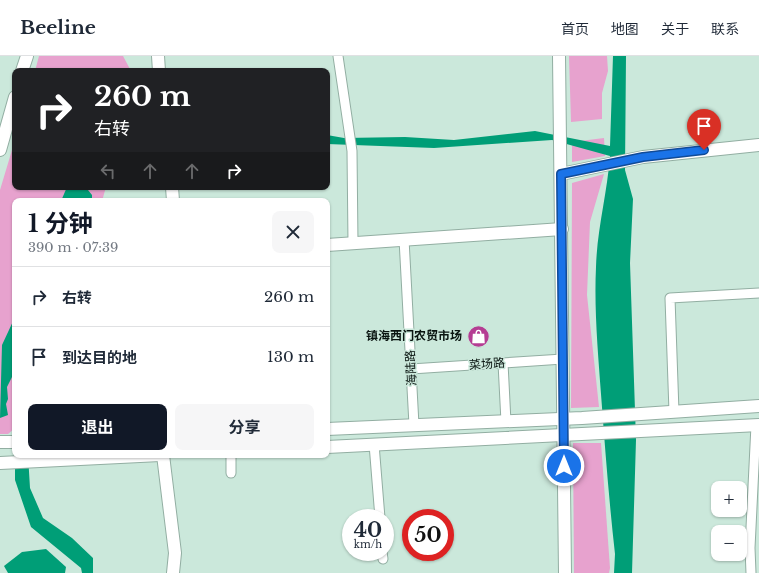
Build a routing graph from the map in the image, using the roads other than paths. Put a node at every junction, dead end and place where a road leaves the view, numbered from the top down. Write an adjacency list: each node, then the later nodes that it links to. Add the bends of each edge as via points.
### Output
1 (27, 56): 5 (street)
2 (158, 56): 6 (street)
3 (338, 56): 13 (street, via 352,151)
4 (559, 56): 10 (street)
5 (23, 68)
6 (159, 68)
7 (12, 108): 9 (street)
8 (759, 145): 10 (street, via 675,153)
9 (0, 150)
10 (561, 174): 11 (street)
11 (562, 229): 12 (street); 16 (street)
12 (404, 239): 13 (street); 18 (street, 海陆路)
13 (353, 243): 14 (street)
14 (330, 245)
15 (759, 293): 20 (street, via 670,298)
16 (563, 359): 17 (street, 菜场路); 21 (street)
17 (503, 363): 18 (street, 菜场路); 22 (street)
18 (411, 369): 23 (street, 海陆路)
19 (759, 406): 20 (street)
20 (674, 412): 21 (street)
21 (564, 418): 22 (street); 26 (street)
22 (506, 422): 23 (street)
23 (414, 425): 25 (street)
24 (758, 425): 26 (street); 39 (street, via 750,548)
25 (330, 429)
26 (564, 435): 29 (street); 38 (street)
27 (0, 442): 28 (street)
28 (12, 442)
29 (374, 444): 30 (street); 36 (street)
30 (330, 447)
31 (100, 458): 34 (street)
32 (163, 458): 37 (street, via 175,553)
33 (231, 458): 35 (street)
34 (0, 463)
35 (231, 473)
36 (379, 509)
37 (173, 573)
38 (565, 573)
39 (751, 573)

